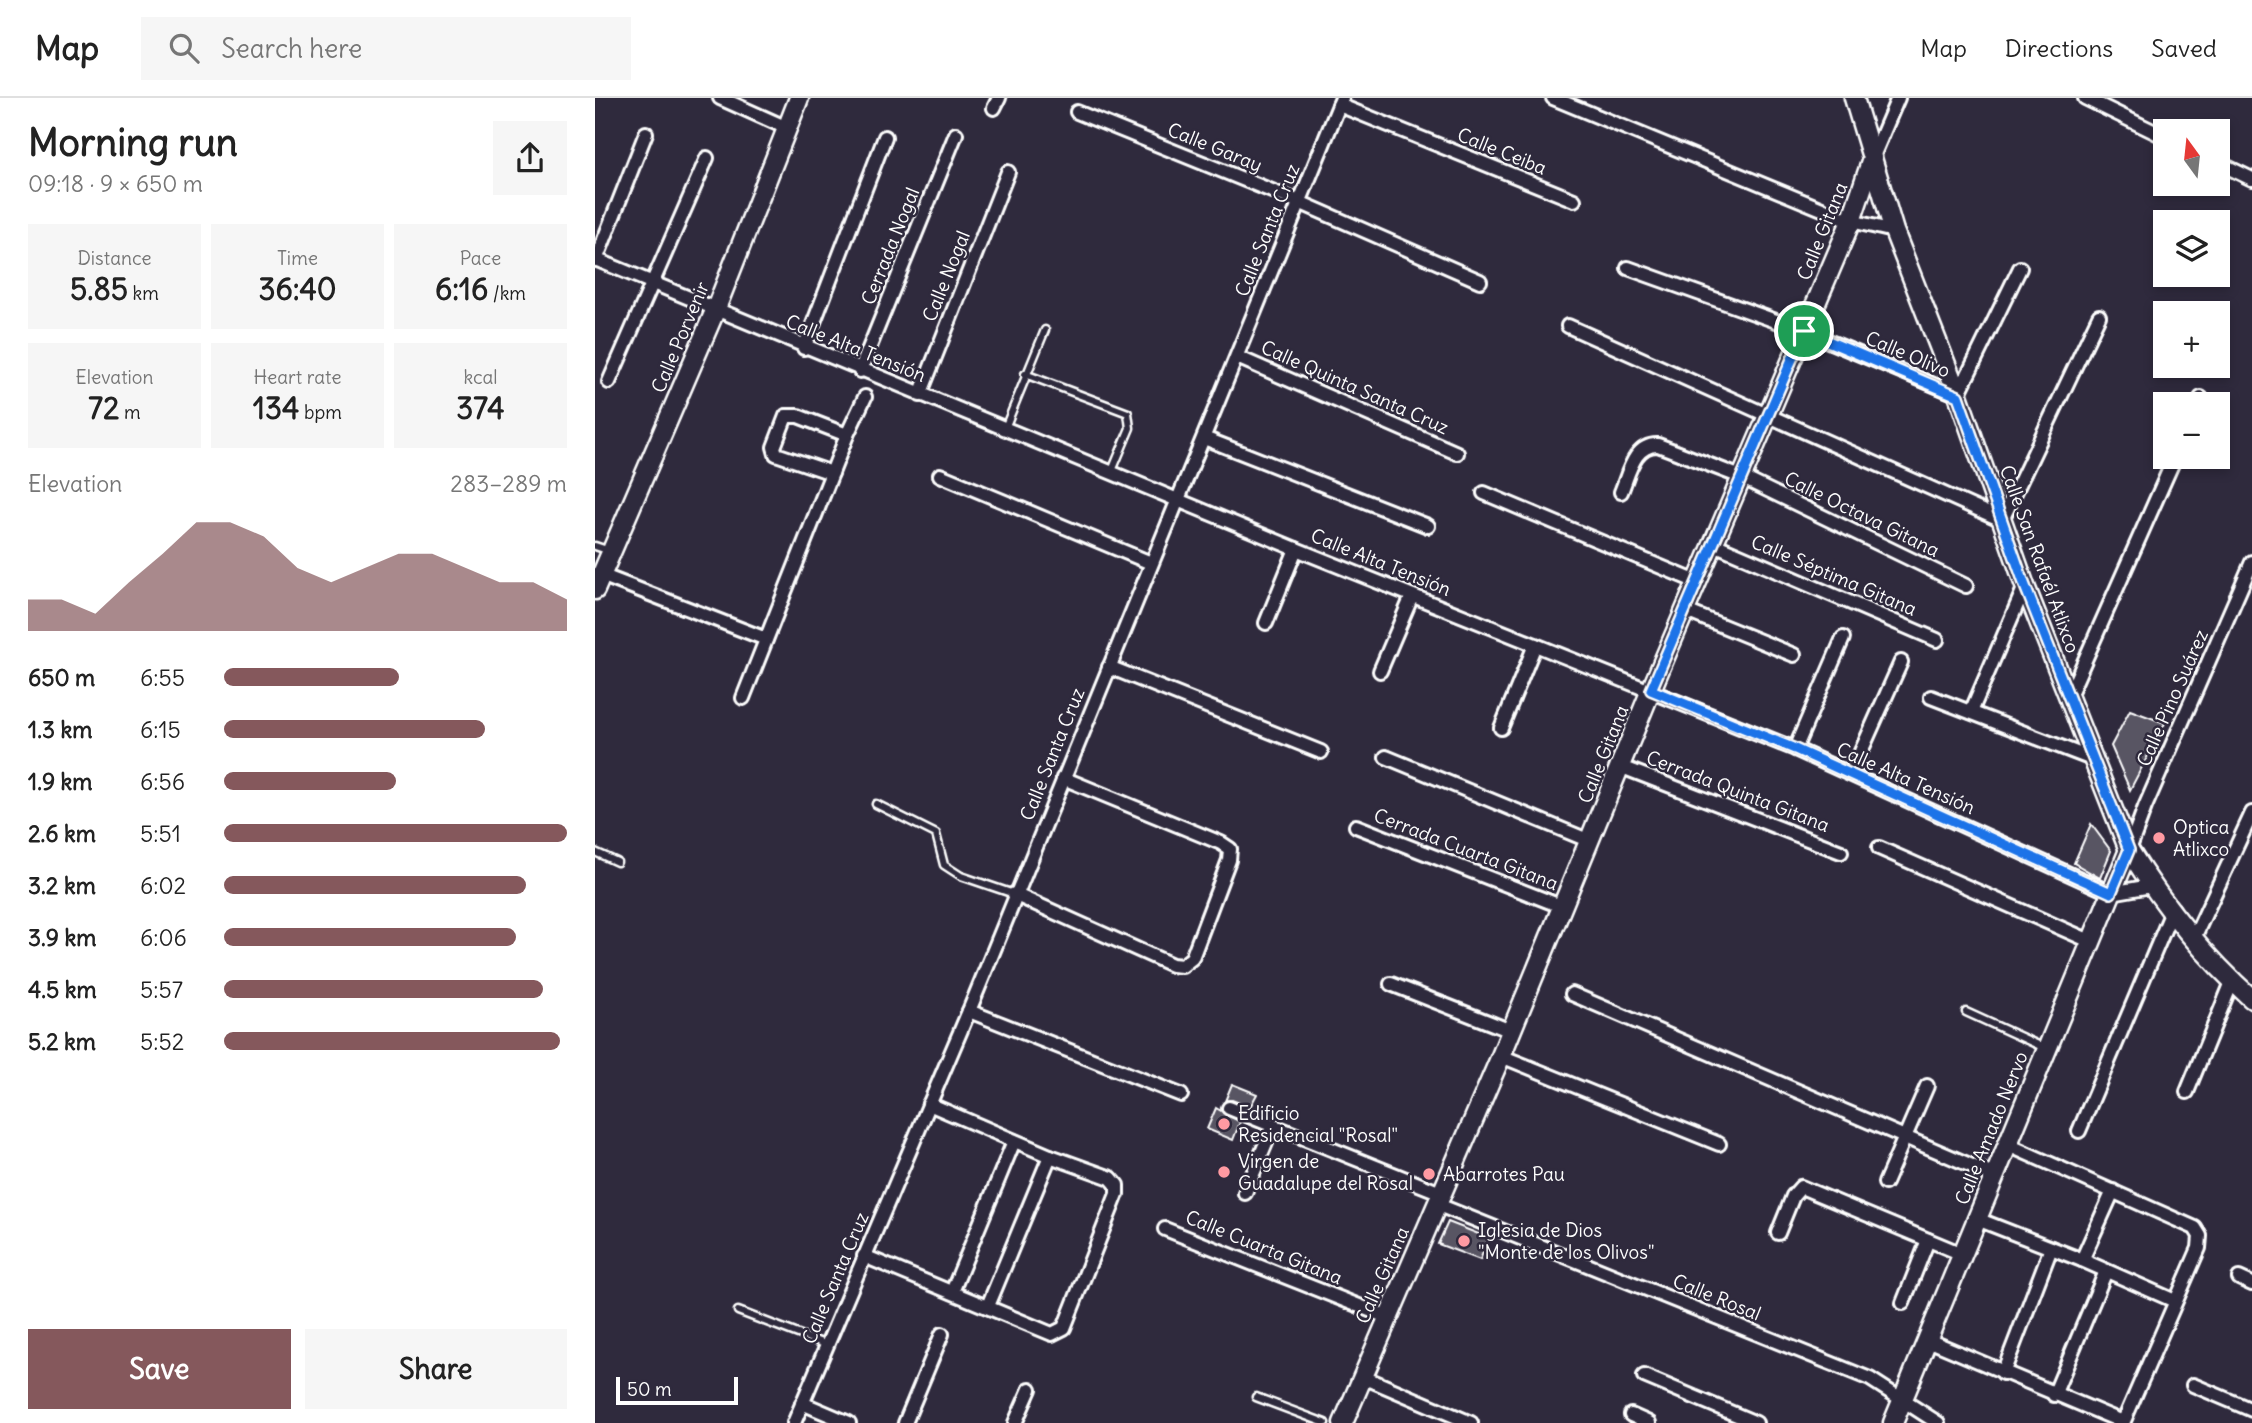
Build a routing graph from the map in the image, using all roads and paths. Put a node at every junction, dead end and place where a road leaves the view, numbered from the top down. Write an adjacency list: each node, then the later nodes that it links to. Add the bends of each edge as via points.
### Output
1 (720, 98): 9 (street)
2 (799, 98): 9 (street, Calle Porvenir)
3 (1553, 98): 21 (street)
4 (1854, 98): 15 (street, Calle San Rafaél Atlixco)
5 (1898, 98): 15 (street, Calle Gitana)
6 (2085, 98): 10 (street)
7 (1340, 102): 19 (street, Calle Ceiba); 20 (street, Calle Santa Cruz)
8 (1077, 112): 20 (street, Calle Garay)
9 (787, 128): 28 (street, Calle Porvenir)
10 (2153, 131)
11 (646, 133): 23 (street)
12 (956, 134): 35 (street, Cerrada Nogal)
13 (885, 136): 33 (street)
14 (707, 158): 27 (street)
15 (1872, 159): 21 (street, Calle Gitana); 22 (street, Calle San Rafaél Atlixco)
16 (2230, 168): 18 (street)
17 (1008, 172): 38 (street, Calle Nogal)
18 (2252, 179)
19 (1574, 201)
20 (1299, 202): 26 (street, Calle Garay); 34 (street, Calle Santa Cruz)
21 (1851, 221): 22 (street); 32 (street, Calle Gitana)
22 (1894, 231): 39 (street, Calle San Rafaél Atlixco)
23 (596, 260): 27 (street, Calle Alta Tensión)
24 (1628, 268): 32 (street, Calle Olivo)
25 (2020, 268): 39 (street)
26 (1480, 281)
27 (652, 283): 28 (street, Calle Alta Tensión); 37 (street)
28 (715, 311): 33 (street, Calle Alta Tensión); 57 (street, Calle Porvenir)
29 (2099, 316): 54 (street)
30 (1569, 326): 41 (street)
31 (1045, 330): 36 (lane)
32 (1804, 331): 39 (street, Calle Olivo); 41 (street, Calle Gitana)
33 (804, 348): 35 (street, Calle Alta Tensión)
34 (1237, 357): 44 (street, Calle Santa Cruz); 45 (street, Calle Quinta Santa Cruz)
35 (860, 371): 38 (street, Calle Alta Tensión)
36 (1025, 374): 42 (lane); 47 (lane, via 1128,413 1130,428)
37 (609, 382)
38 (920, 395): 42 (street, Calle Alta Tensión)
39 (1958, 396): 54 (street, Calle San Rafaél Atlixco)
40 (865, 397): 43 (street)
41 (1770, 414): 50 (street, Calle Gitana); 54 (street)
42 (1005, 428): 47 (street, Calle Alta Tensión)
43 (847, 435): 48 (street); 48 (street, via 786,416 774,447 776,454)
44 (1204, 438): 53 (street, Calle Santa Cruz); 55 (street)
45 (1457, 453)
46 (2170, 469): 77 (street)
47 (1112, 471): 53 (street, Calle Alta Tensión)
48 (832, 473): 69 (street)
49 (940, 475): 60 (street)
50 (1741, 477): 51 (street, Calle Octava Gitana, via 1648,444 1639,451); 56 (street, Calle Gitana); 63 (street, Calle Octava Gitana)
51 (1621, 492)
52 (1484, 493): 61 (street)
53 (1178, 500): 58 (street, Calle Alta Tensión); 60 (street, Calle Santa Cruz)
54 (2002, 520): 64 (street, Calle San Rafaél Atlixco)
55 (1428, 526)
56 (1714, 544): 61 (street, Calle Gitana); 70 (street, Calle Séptima Gitana)
57 (603, 549): 62 (street, Calle Porvenir)
58 (1296, 549): 65 (street, Calle Alta Tensión); 67 (street)
59 (2252, 562): 94 (street, Calle Pino Suárez)
60 (1151, 563): 74 (street, Calle Santa Cruz)
61 (1697, 582): 66 (street, Calle Gitana)
62 (598, 583): 69 (street)
63 (1966, 586)
64 (2025, 586): 77 (street, Calle San Rafaél Atlixco); 80 (street)
65 (1412, 596): 71 (street, Calle Alta Tensión); 75 (street)
66 (1686, 611): 72 (street); 76 (street, Calle Gitana)
67 (1266, 623)
68 (1843, 638): 82 (street)
69 (766, 639): 79 (street)
70 (1937, 640)
71 (1535, 645): 76 (street, Calle Alta Tensión); 81 (street)
72 (1794, 655)
73 (1901, 662): 87 (street)
74 (1108, 667): 83 (street); 88 (street, Calle Santa Cruz)
75 (1380, 671)
76 (1651, 690): 82 (street, Calle Alta Tensión); 86 (street, Calle Gitana)
77 (2069, 696): 85 (street, Calle San Rafaél Atlixco)
78 (1931, 697): 80 (street)
79 (743, 698)
80 (1971, 712): 85 (street)
81 (1501, 728)
82 (1795, 749): 87 (street, Calle Alta Tensión)
83 (1321, 751)
84 (1386, 757): 92 (street)
85 (2092, 760): 94 (street, Calle San Rafaél Atlixco)
86 (1622, 767): 92 (street, Calle Gitana); 96 (street, Cerrada Quinta Gitana)
87 (1851, 774): 99 (street, Calle Alta Tensión)
88 (1063, 779): 100 (street, Calle Santa Cruz); 100 (street, via 1230,849 1192,958 1182,966 1172,965)
89 (876, 804): 100 (lane, via 936,834 944,865 961,876)
90 (2252, 813): 103 (street)
91 (1356, 827): 101 (street, Cerrada Cuarta Gitana)
92 (1590, 841): 101 (street, Calle Gitana)
93 (1879, 848): 104 (street)
94 (2129, 850): 98 (street, Calle San Rafaél Atlixco); 99 (street, Calle Amado Nervo)
95 (595, 852): 97 (lane)
96 (1841, 852)
97 (617, 862)
98 (2151, 886): 99 (street); 102 (street, Calle San Rafaél Atlixco)
99 (2111, 893): 104 (street, Calle Amado Nervo)
100 (1014, 894): 109 (street, Calle Santa Cruz)
101 (1563, 907): 111 (street, Calle Gitana)
102 (2173, 909): 103 (street, Calle San Rafaél Atlixco); 120 (street)
103 (2195, 938): 105 (street, Calle San Rafaél Atlixco)
104 (2090, 942): 112 (street, Calle Amado Nervo)
105 (2232, 982): 108 (street, Calle San Rafaél Atlixco); 115 (street)
106 (1391, 984): 111 (street)
107 (1572, 994): 121 (street)
108 (2252, 999)
109 (969, 1011): 116 (street); 117 (street, Calle Santa Cruz)
110 (1966, 1012): 112 (lane)
111 (1511, 1031): 113 (street, Calle Gitana)
112 (2046, 1049): 124 (street, Calle Amado Nervo)
113 (1501, 1056): 123 (street); 130 (street, Calle Gitana)
114 (1927, 1086): 121 (street)
115 (2187, 1092)
116 (1181, 1095)
117 (929, 1104): 122 (street); 137 (street, Calle Santa Cruz)
118 (1229, 1108): 119 (street, Calle Rosal)
119 (1273, 1126): 129 (street); 130 (street, Calle Rosal)
120 (2079, 1131)
121 (1905, 1136): 126 (street); 127 (street)
122 (1014, 1141): 125 (street); 142 (street)
123 (1719, 1144)
124 (2007, 1144): 126 (street, Calle Amado Nervo); 128 (street)
125 (1050, 1156): 145 (street); 145 (street, via 1111,1178 1117,1185 1064,1328 1052,1334)
126 (1993, 1175): 131 (street, Calle Amado Nervo)
127 (1885, 1183)
128 (2113, 1191): 138 (street); 143 (street, via 2195,1228 2200,1236)
129 (1245, 1193)
130 (1439, 1199): 147 (street, Calle Gitana); 158 (street, Calle Rosal, via 1870,1379)
131 (1977, 1219): 135 (street); 136 (street, Calle Amado Nervo)
132 (1165, 1228): 147 (street, Calle Cuarta Gitana)
133 (1778, 1233): 134 (street, via 1801,1187)
134 (1928, 1240): 136 (street); 144 (street)
135 (2051, 1248): 138 (street); 151 (street)
136 (1962, 1254): 149 (street, Calle Amado Nervo)
137 (863, 1256): 142 (street); 150 (street, Calle Santa Cruz)
138 (2082, 1260): 139 (street)
139 (2106, 1272): 143 (street); 156 (street)
140 (2239, 1278): 141 (street)
141 (2252, 1284)
142 (952, 1292): 145 (street)
143 (2175, 1301): 162 (street)
144 (1903, 1303)
145 (988, 1306)
146 (738, 1311): 150 (lane)
147 (1387, 1317): 152 (street, Calle Gitana)
148 (942, 1334): 165 (street)
149 (1928, 1340): 151 (street); 158 (street, Calle Amado Nervo)
150 (828, 1345): 159 (street, Calle Santa Cruz)
151 (2003, 1373): 156 (street)
152 (1361, 1376): 168 (street, Calle Gitana); 169 (street)
153 (1644, 1376): 171 (street)
154 (2193, 1384): 160 (street)
155 (1030, 1389): 166 (street)
156 (2054, 1395): 162 (street)
157 (1256, 1397): 167 (lane)
158 (1904, 1399): 172 (street, Calle Amado Nervo); 173 (street, Calle Rosal)
159 (803, 1403): 163 (street, Calle Santa Cruz); 164 (street)
160 (2252, 1410)
161 (1631, 1415): 170 (street)
162 (2123, 1422)
163 (793, 1423)
164 (849, 1423)
165 (905, 1423)
166 (1015, 1423)
167 (1325, 1423)
168 (1343, 1423)
169 (1471, 1423)
170 (1649, 1423)
171 (1756, 1423)
172 (1893, 1423)
173 (1938, 1423)

